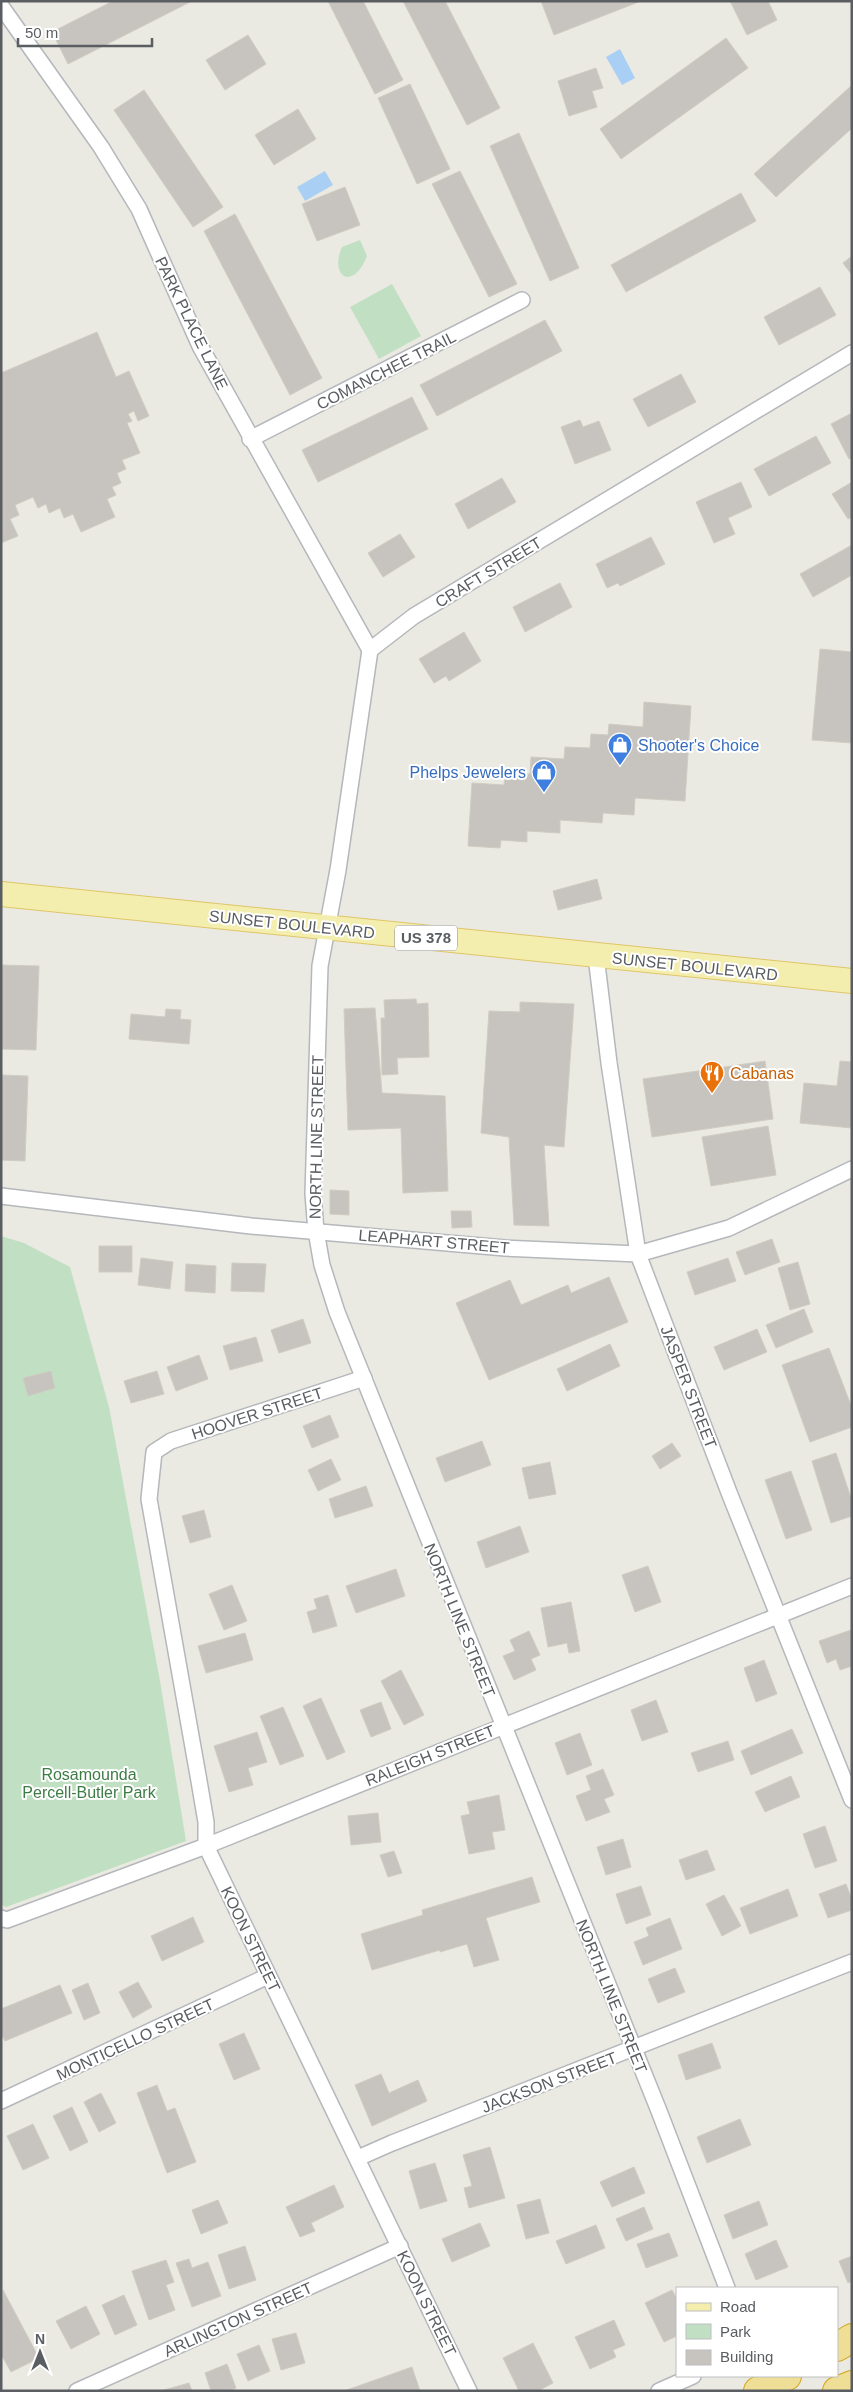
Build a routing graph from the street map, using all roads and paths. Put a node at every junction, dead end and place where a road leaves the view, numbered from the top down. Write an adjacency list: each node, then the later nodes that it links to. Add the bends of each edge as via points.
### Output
1 (1, 6): 4 (street, PARK PLACE LANE, via 101,147 138,208 200,346)
2 (522, 300): 4 (street, COMANCHEE TRAIL)
3 (852, 353): 5 (street, CRAFT STREET, via 414,616)
4 (250, 440): 5 (street, PARK PLACE LANE)
5 (370, 650): 7 (street)
6 (1, 894): 7 (main road, SUNSET BOULEVARD / US 378)
7 (327, 928): 8 (main road, SUNSET BOULEVARD / US 378); 12 (street, NORTH LINE STREET, via 320,966 313,1194)
8 (596, 956): 9 (main road, SUNSET BOULEVARD / US 378); 13 (street, JASPER STREET)
9 (852, 981)
10 (852, 1169): 13 (street, LEAPHART STREET, via 729,1228)
11 (1, 1196): 12 (street, LEAPHART STREET, via 251,1226)
12 (316, 1230): 13 (street, LEAPHART STREET, via 505,1248); 14 (street, NORTH LINE STREET, via 322,1265 337,1312)
13 (638, 1254): 17 (street, JASPER STREET)
14 (364, 1378): 15 (street, HOOVER STREET, via 171,1441); 18 (street, NORTH LINE STREET)
15 (154, 1452): 20 (street, KOON STREET, via 149,1499 206,1822)
16 (852, 1586): 17 (street, RALEIGH STREET)
17 (779, 1616): 18 (street, RALEIGH STREET); 19 (street, JASPER STREET)
18 (502, 1725): 20 (street, RALEIGH STREET); 24 (street, NORTH LINE STREET)
19 (852, 1800)
20 (206, 1846): 21 (street, RALEIGH STREET); 23 (street, KOON STREET)
21 (4, 1919)
22 (852, 1962): 24 (street, JACKSON STREET)
23 (268, 1976): 25 (street, MONTICELLO STREET); 26 (street, KOON STREET)
24 (633, 2050): 26 (street, JACKSON STREET); 28 (street, NORTH LINE STREET)
25 (1, 2101)
26 (358, 2158): 27 (street, KOON STREET)
27 (400, 2246): 34 (street, ARLINGTON STREET); 35 (street, KOON STREET)
28 (727, 2287)
29 (852, 2338): 30 (highway)
30 (838, 2346)
31 (691, 2377): 36 (street)
32 (785, 2377): 37 (highway)
33 (852, 2385): 38 (highway)
34 (77, 2391)
35 (469, 2391)
36 (658, 2391)
37 (758, 2391)
38 (837, 2391)

